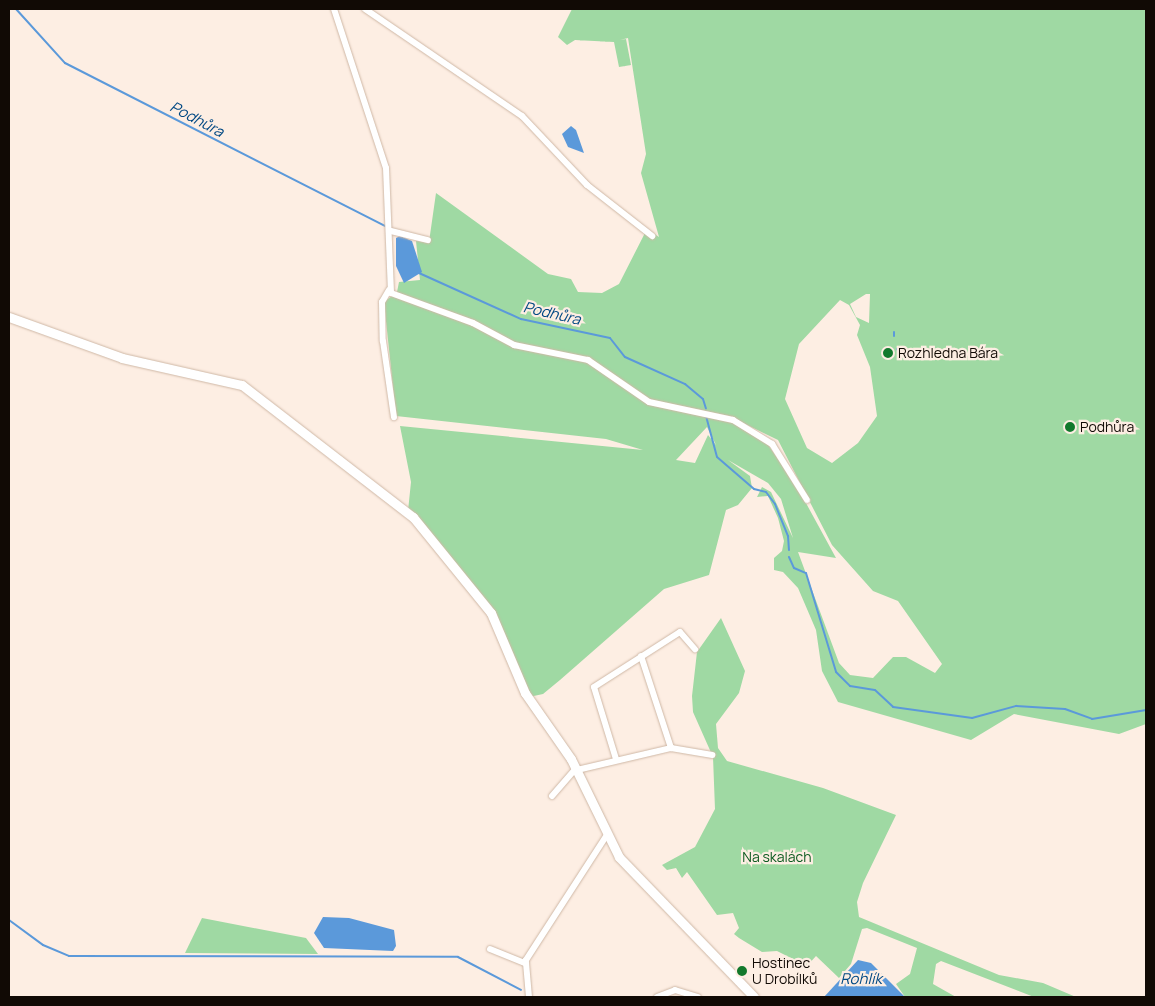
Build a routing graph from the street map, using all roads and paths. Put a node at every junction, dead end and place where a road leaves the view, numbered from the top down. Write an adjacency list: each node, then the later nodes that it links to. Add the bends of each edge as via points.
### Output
1 (334, 9): 3 (street, via 384,158)
2 (365, 9): 4 (street, via 522,116 587,185)
3 (391, 231): 5 (street); 6 (street)
4 (652, 236)
5 (428, 240)
6 (390, 290): 8 (street, via 382,302 383,341); 9 (street, via 401,299 479,326 514,345 588,360 649,402 732,420 772,444)
7 (9, 317): 15 (main road, via 122,358 242,385 388,495 420,523 490,613 525,693)
8 (394, 417)
9 (807, 500)
10 (695, 649): 11 (street, via 680,632)
11 (642, 656): 12 (street); 14 (street, via 593,689)
12 (671, 748): 13 (street); 14 (street)
13 (712, 755)
14 (616, 759): 15 (street)
15 (576, 769): 16 (street); 17 (main road)
16 (552, 796)
17 (607, 834): 19 (street); 23 (main road, via 629,870)
18 (490, 949): 19 (street)
19 (525, 963): 20 (street)
20 (529, 997)
21 (657, 997): 22 (street, via 675,990)
22 (698, 997)
23 (754, 997)

